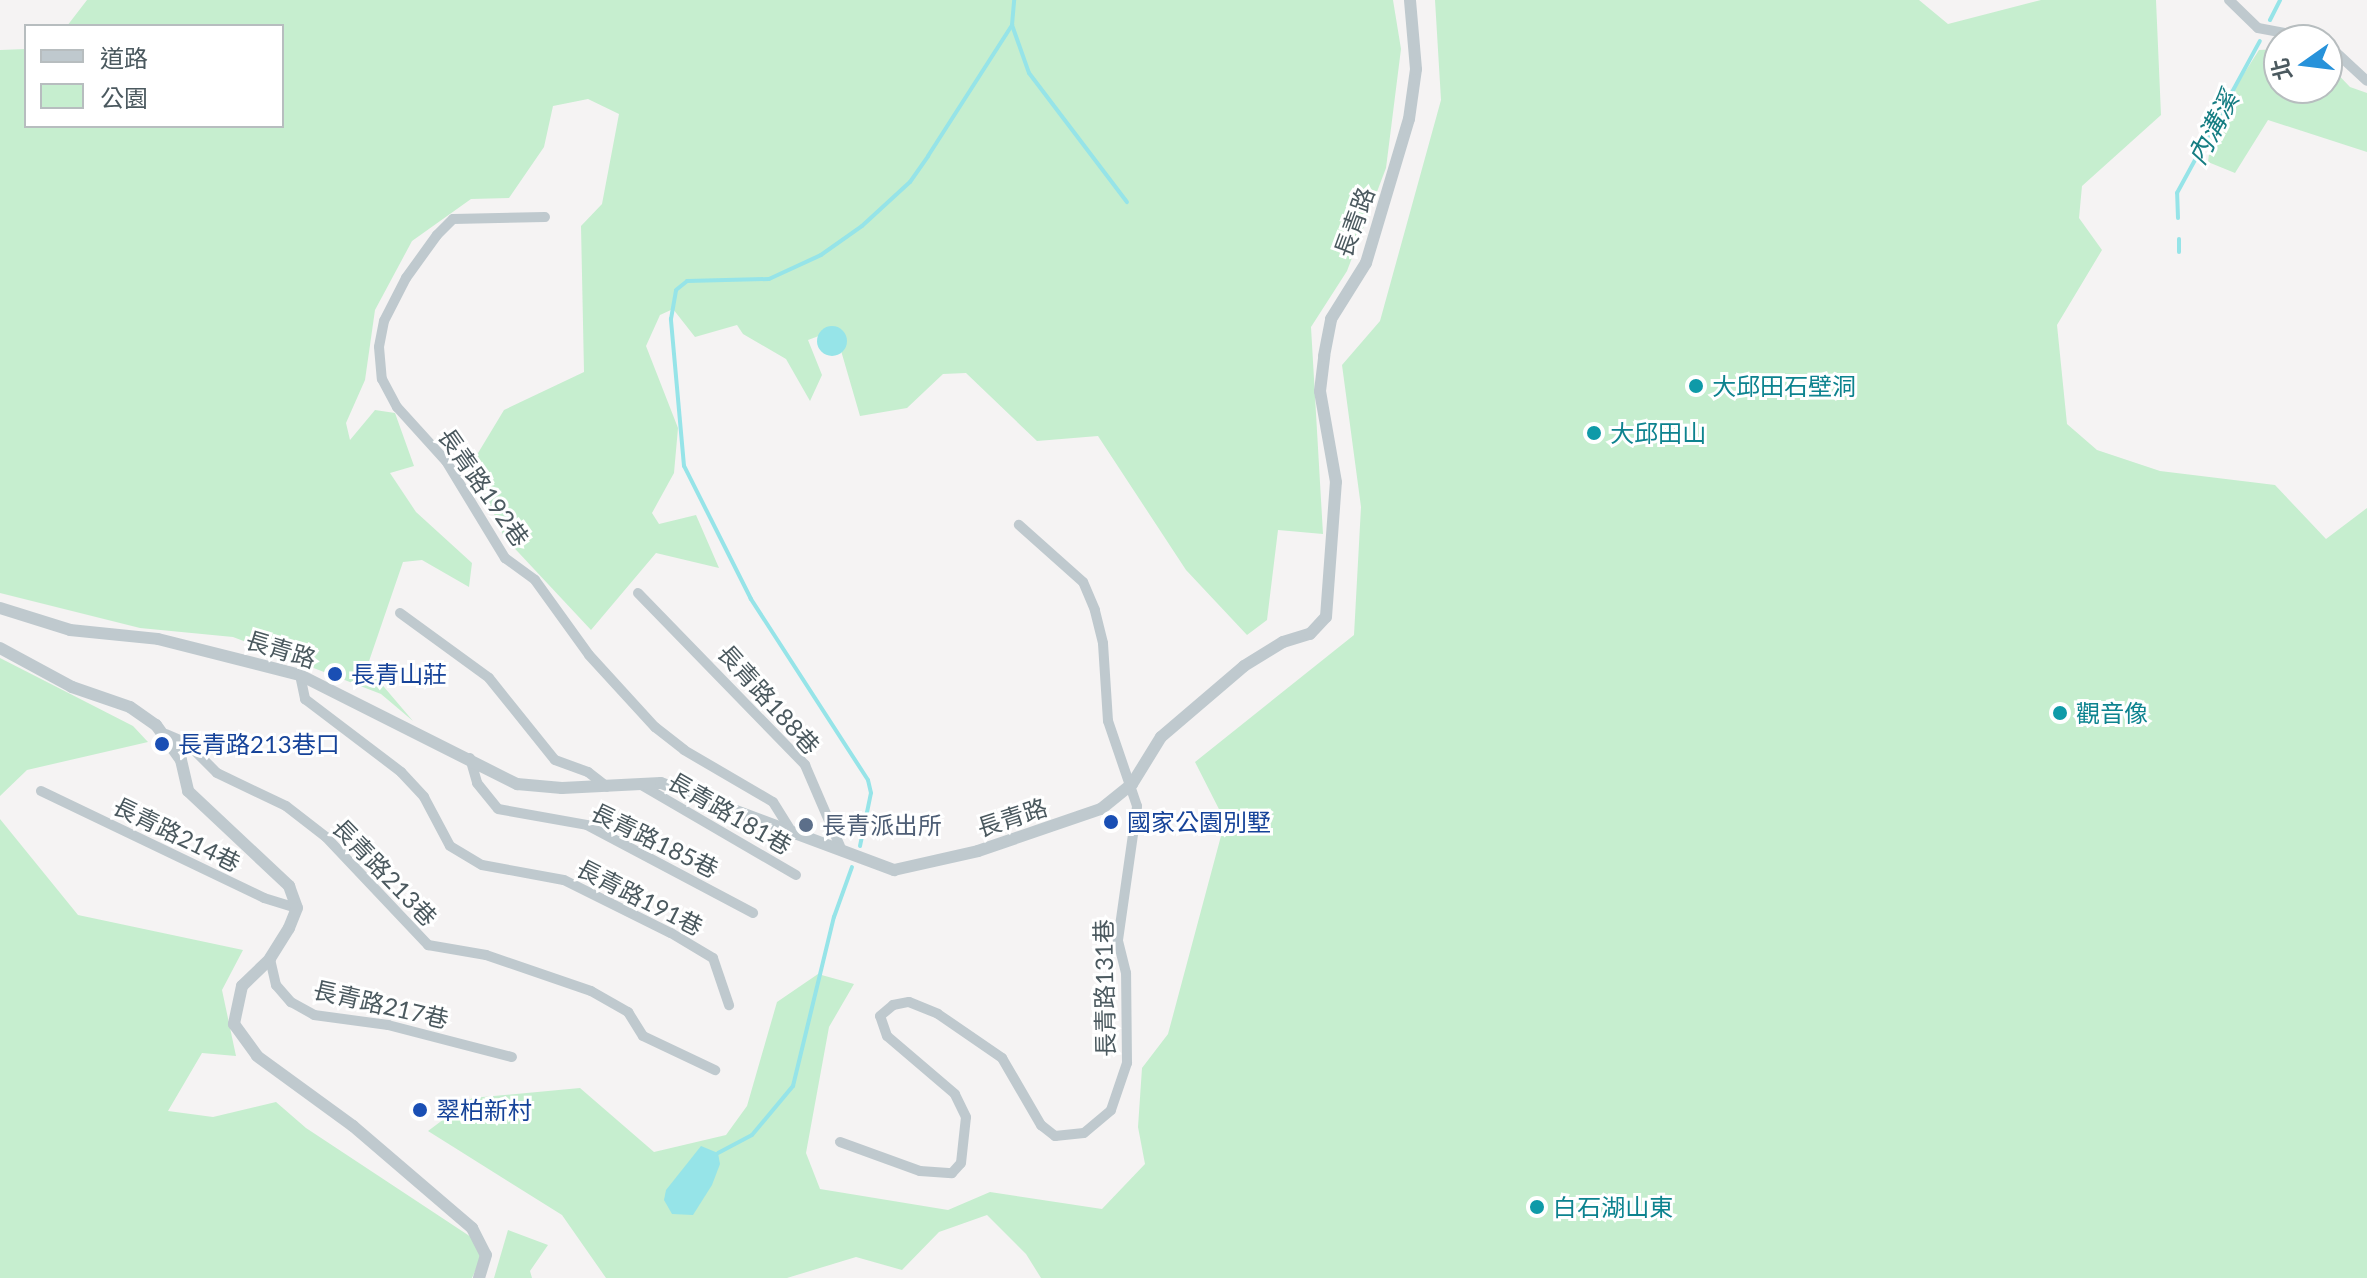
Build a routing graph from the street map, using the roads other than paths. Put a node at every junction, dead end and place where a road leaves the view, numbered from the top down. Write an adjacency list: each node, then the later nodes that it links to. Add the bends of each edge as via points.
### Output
1 (1410, 0): 15 (street, 長青路, via 1416,69 1409,119 1366,263 1331,319 1324,356 1320,391 1336,482 1326,617 1310,634 1283,642 1244,666 1161,737)
2 (2229, 0): 3 (street)
3 (2263, 29)
4 (2343, 59): 5 (street)
5 (2367, 81)
6 (545, 217): 19 (street, 長青路192巷, via 453,219 406,278 384,321 382,379 397,407 446,461 505,558 535,580 589,655 655,727 773,802)
7 (1019, 525): 15 (street, 長青路131巷, via 1083,582 1103,643 1108,721)
8 (638, 593): 20 (street, 長青路188巷, via 805,765)
9 (0, 608): 12 (street, 長青路, via 70,630 158,639)
10 (400, 613): 17 (street, via 489,678 555,760 588,772)
11 (0, 648): 13 (street, via 72,687 130,707)
12 (300, 675): 14 (street, 長青路); 25 (street, 長青路191巷, via 305,699 401,772 424,797 450,846 482,865 564,880 671,933 713,958)
13 (166, 734): 22 (street, via 181,760 188,791 276,872 289,886); 27 (street, 長青路213巷, via 187,743 217,773 286,806 326,837 428,945 486,955 591,991 628,1012 643,1036)
14 (470, 758): 17 (street, 長青路, via 526,786); 23 (street, 長青路185巷, via 477,783 498,809 587,825)
15 (1132, 784): 20 (street, 長青路, via 1101,809 927,865 894,870); 28 (street, 長青路131巷, via 1137,806 1118,940 1126,973 1127,1063 1111,1110 1084,1133 1055,1136 1041,1125 1002,1058 938,1014 909,1002 893,1005 880,1016 887,1036 955,1094 966,1117 961,1163 952,1173 920,1171)
16 (643, 786): 17 (street, 長青路); 19 (street, 長青路, via 661,783); 21 (street, 長青路181巷)
17 (607, 787)
18 (41, 791): 22 (street, 長青路214巷, via 264,898)
19 (790, 829): 20 (street, 長青路)
20 (842, 851)
21 (796, 875)
22 (297, 908): 24 (street)
23 (753, 913)
24 (270, 959): 26 (street, 長青路217巷, via 276,985 291,1002 314,1015 388,1025); 29 (street, via 242,986 234,1024 257,1056 353,1126 472,1228 486,1255)
25 (729, 1005)
26 (512, 1057)
27 (715, 1070)
28 (840, 1142)
29 (479, 1278)

